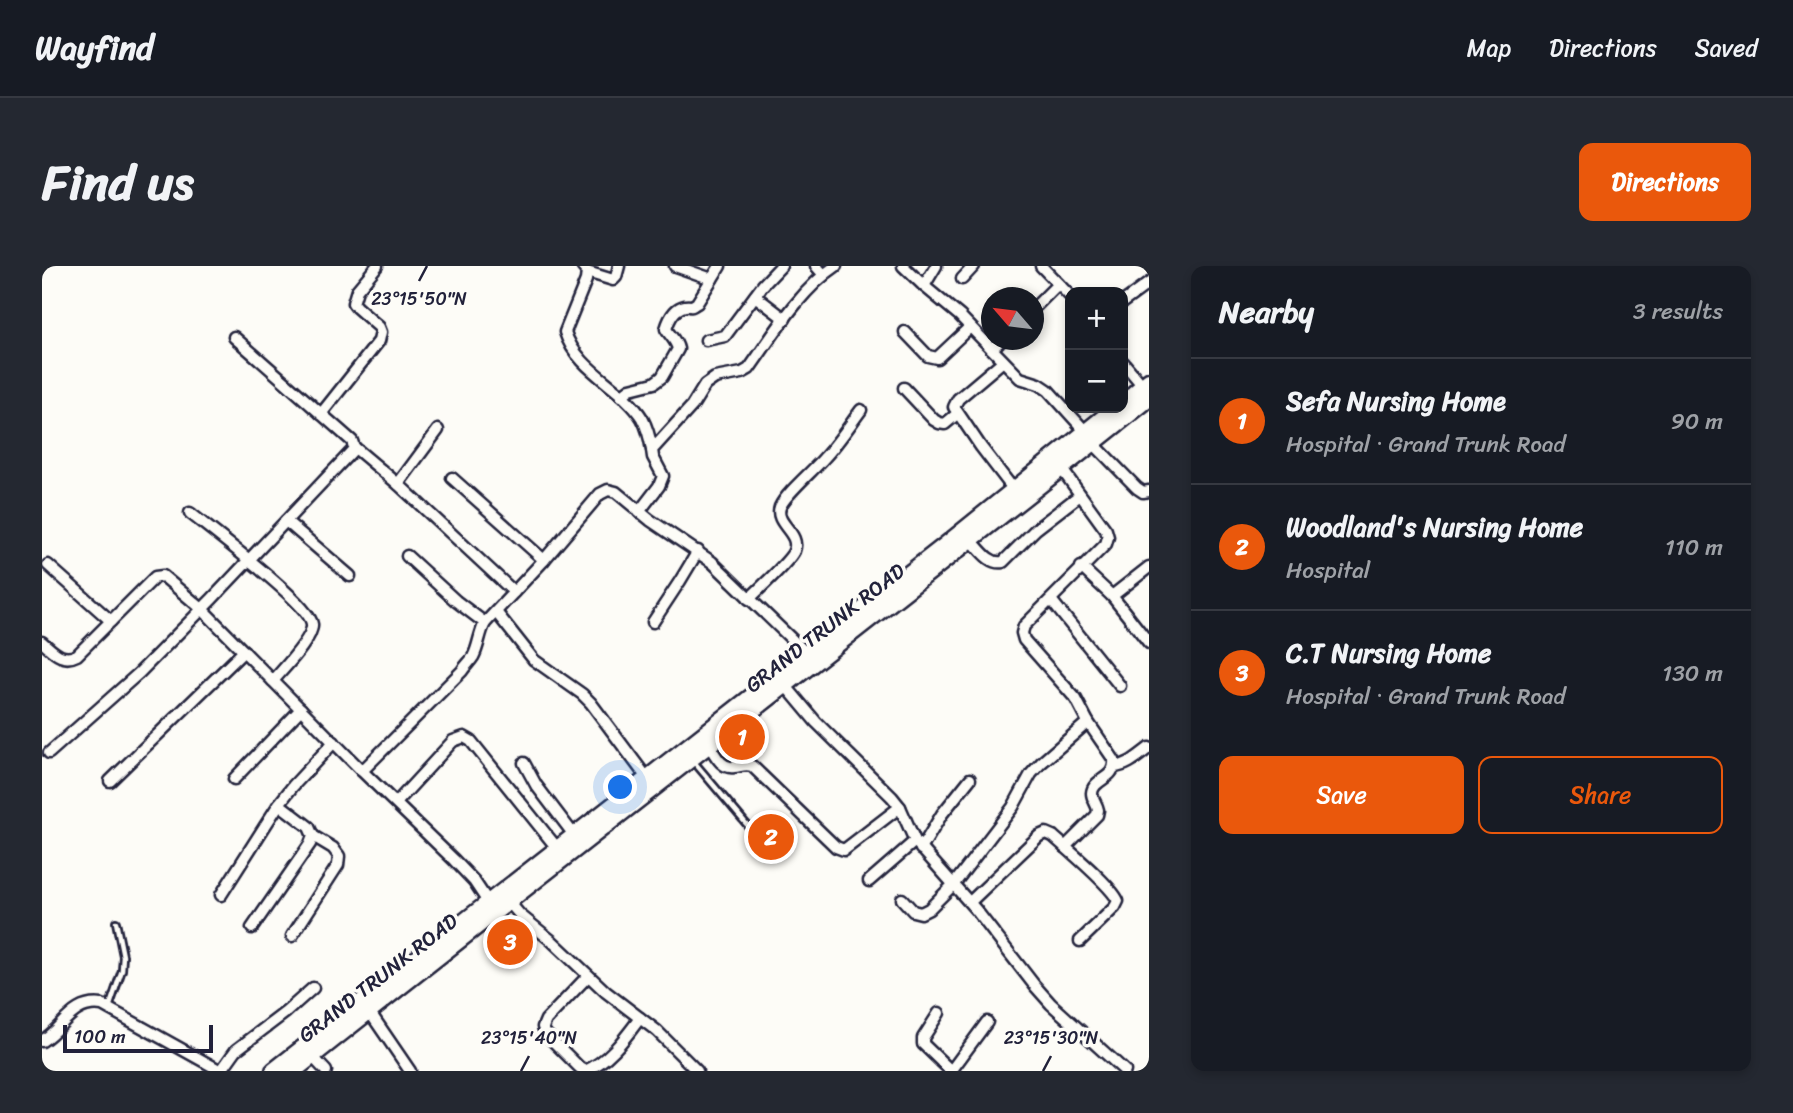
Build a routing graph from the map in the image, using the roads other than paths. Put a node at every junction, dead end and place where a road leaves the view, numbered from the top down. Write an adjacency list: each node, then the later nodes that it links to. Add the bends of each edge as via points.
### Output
1 (377, 266): 38 (street, via 357,290 353,303 379,327 379,341)
2 (619, 266): 12 (street, via 613,280)
3 (674, 266): 14 (street)
4 (720, 266): 14 (street)
5 (780, 266): 20 (street)
6 (816, 266): 13 (street)
7 (836, 266): 13 (street)
8 (904, 266): 18 (street)
9 (936, 266): 18 (street)
10 (974, 266): 15 (street)
11 (1041, 266): 17 (street)
12 (585, 269): 34 (street, via 586,280 565,332 567,340)
13 (824, 275): 23 (street)
14 (712, 279): 34 (street, via 697,303 683,306 669,320 666,329 678,349 662,377)
15 (962, 279)
16 (1149, 283): 22 (street)
17 (1058, 284): 19 (street); 21 (street)
18 (923, 286): 24 (street)
19 (1065, 291)
20 (754, 296): 23 (street); 28 (street, via 725,336)
21 (1044, 298)
22 (1128, 298)
23 (785, 319): 43 (street, via 750,369 705,385)
24 (971, 327): 25 (street, via 937,358 928,356); 27 (street)
25 (905, 332)
26 (234, 337): 38 (street)
27 (981, 337)
28 (706, 340)
29 (993, 350): 30 (street)
30 (1003, 361): 39 (street, via 958,399); 41 (street, via 1020,378 1048,390)
31 (1128, 368): 33 (street)
32 (904, 388): 39 (street, via 939,423 945,424)
33 (1147, 389): 35 (main road, GRAND TRUNK ROAD)
34 (621, 396): 43 (street, via 641,416)
35 (1128, 403)
36 (860, 410): 64 (street, via 784,500 779,518 794,538 795,549)
37 (1116, 413): 41 (main road, GRAND TRUNK ROAD)
38 (321, 414): 42 (street, via 352,440)
39 (957, 414): 47 (street)
40 (438, 430): 46 (street)
41 (1090, 438): 44 (main road, GRAND TRUNK ROAD); 47 (main road, GRAND TRUNK ROAD); 48 (street, via 1137,488)
42 (354, 447): 46 (street); 52 (street)
43 (652, 450): 50 (street, via 663,476)
44 (1061, 468): 49 (street); 53 (main road, GRAND TRUNK ROAD)
45 (452, 478): 56 (street)
46 (398, 484): 62 (street)
47 (1014, 490): 74 (main road, GRAND TRUNK ROAD)
48 (1149, 491)
49 (1080, 495): 53 (street, via 1003,562 991,561); 60 (street, via 1108,537)
50 (639, 512): 54 (street); 56 (street, via 616,492 600,494)
51 (190, 513): 57 (street)
52 (286, 521): 57 (street); 61 (street)
53 (971, 540): 76 (main road, GRAND TRUNK ROAD)
54 (698, 551): 64 (street); 69 (street)
55 (407, 556): 70 (street)
56 (544, 560): 62 (street)
57 (249, 561): 66 (street); 75 (street, via 307,612 313,625 310,636)
58 (48, 565): 68 (street)
59 (1149, 567): 63 (street)
60 (1082, 568): 63 (street); 65 (street)
61 (350, 576)
62 (514, 592): 67 (street)
63 (1112, 596): 72 (street)
64 (749, 599): 74 (street)
65 (1051, 600): 77 (street); 79 (street, via 1024,626 1024,640 1076,699)
66 (202, 610): 68 (street, via 159,576); 73 (street); 83 (street)
67 (496, 612): 70 (street); 88 (street, via 534,660 582,694)
68 (111, 621): 71 (street, via 71,658 58,656)
69 (653, 622)
70 (485, 623): 87 (street, via 472,658)
71 (42, 642)
72 (1149, 643)
73 (244, 652): 75 (street); 91 (street)
74 (807, 654): 88 (main road, GRAND TRUNK ROAD)
75 (274, 681): 78 (street)
76 (785, 685): 81 (main road, GRAND TRUNK ROAD); 94 (street)
77 (1120, 686)
78 (301, 709): 80 (street); 89 (street)
79 (1088, 722): 86 (street); 102 (street, via 1031,774 1013,807)
80 (334, 743): 87 (street); 93 (street)
81 (709, 745): 84 (main road, GRAND TRUNK ROAD); 94 (street, via 730,768 752,766 844,850)
82 (1149, 748): 86 (street, via 1129,763)
83 (49, 753)
84 (691, 759): 95 (lane); 105 (main road, GRAND TRUNK ROAD)
85 (524, 763): 96 (street)
86 (1114, 767): 99 (street, via 1093,791 1097,815)
87 (362, 771): 92 (street)
88 (647, 778): 96 (main road, GRAND TRUNK ROAD)
89 (234, 779)
90 (970, 779): 98 (street)
91 (110, 780)
92 (396, 803): 100 (street, via 453,741 464,737); 106 (street, via 474,881)
93 (279, 804): 97 (street, via 309,827); 103 (street)
94 (900, 807): 98 (street)
95 (754, 833)
96 (574, 835): 100 (main road, GRAND TRUNK ROAD)
97 (313, 836): 109 (street); 110 (street, via 339,856 338,865)
98 (918, 845): 101 (street); 102 (street)
99 (1065, 847): 107 (street, via 1053,835 1039,836); 111 (street, via 1118,901)
100 (557, 848): 106 (main road, GRAND TRUNK ROAD)
101 (869, 881)
102 (954, 884): 104 (street, via 920,913); 107 (street)
103 (221, 895)
104 (902, 900)
105 (509, 901): 112 (street); 115 (main road, GRAND TRUNK ROAD)
106 (488, 902): 122 (main road, GRAND TRUNK ROAD)
107 (970, 902): 127 (street, via 1051,1004)
108 (116, 922): 114 (lane, via 122,970)
109 (252, 928)
110 (292, 936)
111 (1080, 941)
112 (588, 976): 117 (street); 117 (street, via 543,1027 579,1068 592,1068 610,1054)
113 (313, 988): 121 (street, via 236,1049)
114 (108, 1009): 119 (street, via 92,1004 79,1008); 121 (street)
115 (369, 1011): 120 (main road, GRAND TRUNK ROAD); 125 (street)
116 (939, 1013): 118 (street, via 923,1044 951,1071)
117 (640, 1018): 126 (street)
118 (987, 1023)
119 (42, 1041)
120 (312, 1056): 123 (main road, GRAND TRUNK ROAD); 124 (street)
121 (221, 1071)
122 (274, 1071)
123 (293, 1071)
124 (326, 1071)
125 (410, 1071)
126 (697, 1071)
127 (1125, 1071)

